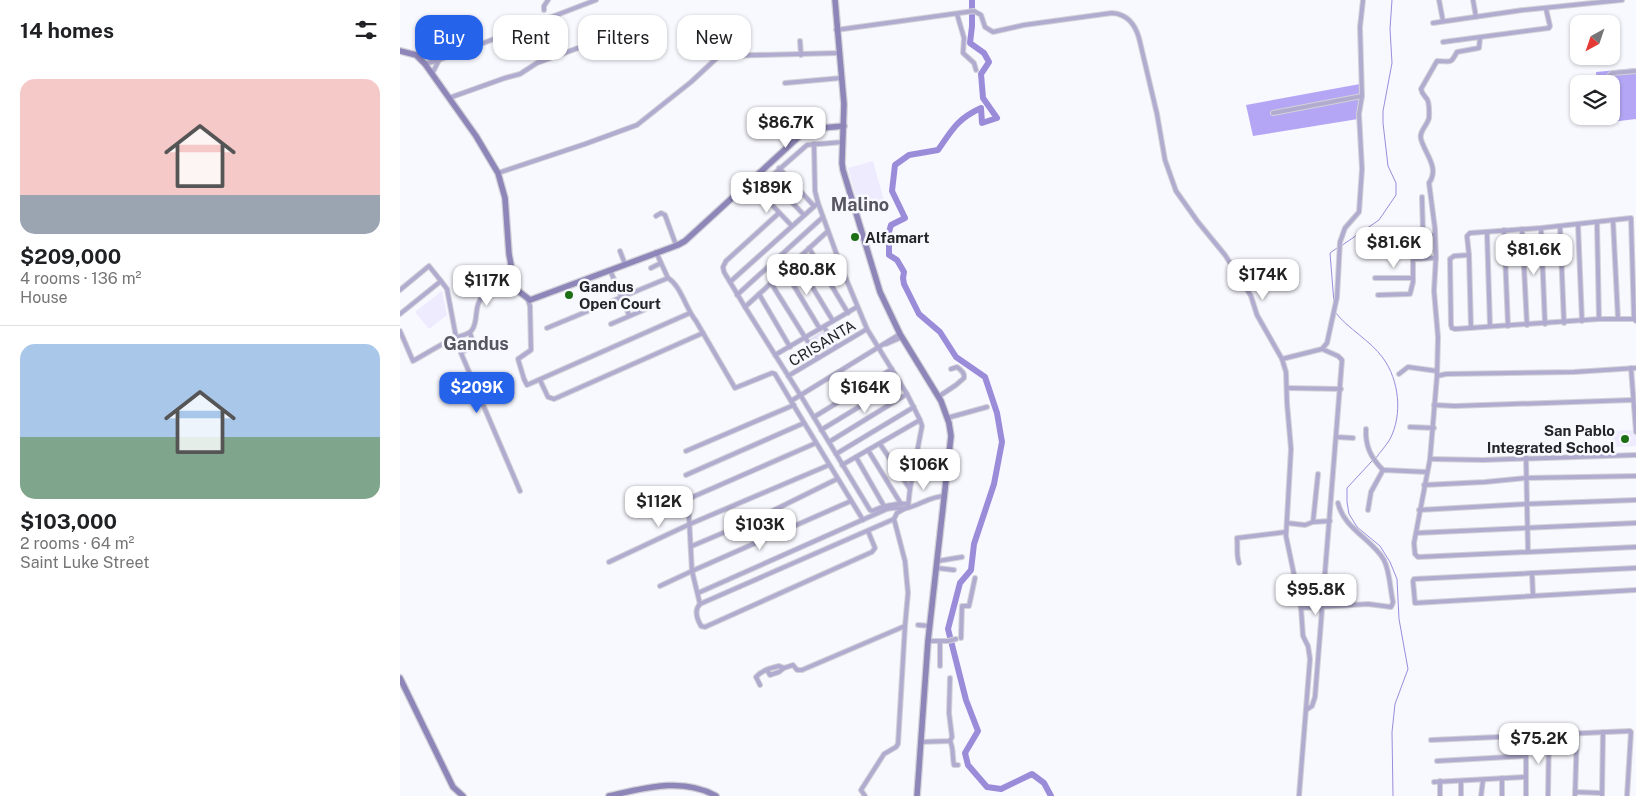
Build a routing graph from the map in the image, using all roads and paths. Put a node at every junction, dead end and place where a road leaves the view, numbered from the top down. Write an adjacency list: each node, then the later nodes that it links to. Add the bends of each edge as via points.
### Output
1 (548, 0): 10 (street)
2 (596, 0): 19 (street)
3 (834, 0): 15 (street)
4 (1363, 0): 32 (street, via 1360,44)
5 (1439, 0): 6 (street); 13 (street)
6 (1446, 0)
7 (1473, 0): 12 (street)
8 (1622, 0): 9 (street)
9 (1546, 9): 12 (street); 16 (street, via 1549,28)
10 (544, 10)
11 (957, 14): 15 (street); 26 (street, via 964,38 963,53 974,63); 117 (street, via 974,11 981,15 985,27 992,32 1112,13 1122,14 1132,23 1139,38 1176,191 1225,255 1251,296 1257,315)
12 (1476, 17): 13 (street)
13 (1443, 21): 14 (street)
14 (1433, 23)
15 (836, 30): 22 (street)
16 (1480, 38): 18 (street); 57 (street, via 1479,48 1457,52 1450,61 1437,61 1421,89 1429,104 1427,123 1420,137 1432,166 1429,183)
17 (800, 41): 23 (street)
18 (1443, 42)
19 (483, 43)
20 (578, 48): 33 (street, via 537,63 520,74)
21 (400, 51): 25 (street, via 416,56)
22 (838, 53): 23 (street); 30 (street)
23 (801, 55): 39 (street, via 720,56 637,125)
24 (439, 60): 25 (street); 28 (street)
25 (425, 64): 28 (street)
26 (976, 70)
27 (1636, 71): 29 (street)
28 (432, 74): 33 (street)
29 (1610, 75)
30 (841, 78): 31 (street); 35 (street)
31 (785, 83)
32 (1362, 96): 34 (street); 114 (street, via 1359,114 1362,169 1359,212 1342,234 1337,297 1327,343)
33 (449, 98): 39 (street)
34 (1273, 113)
35 (844, 126): 36 (street); 58 (street, via 803,133)
36 (844, 142): 37 (street); 109 (street, via 843,170 878,287)
37 (814, 144): 38 (street, via 804,146); 42 (street)
38 (780, 168): 40 (street); 42 (street)
39 (498, 173): 77 (street, via 504,191 509,254)
40 (768, 178): 43 (street, via 757,189); 44 (street)
41 (1422, 197): 57 (street, via 1423,233)
42 (816, 204): 44 (street); 46 (street)
43 (779, 213): 50 (street); 74 (street, via 723,264)
44 (804, 215): 50 (street)
45 (656, 216): 58 (street, via 664,214)
46 (823, 217): 55 (street); 79 (street)
47 (1613, 220): 48 (street); 91 (street); 92 (street, via 1631,219)
48 (1596, 223): 49 (street); 90 (street)
49 (1578, 224): 51 (street); 94 (street)
50 (792, 226): 74 (street)
51 (1560, 226): 52 (street); 95 (street)
52 (1541, 228): 53 (street); 97 (street)
53 (1522, 229): 54 (street); 98 (street)
54 (1504, 230): 56 (street); 100 (street)
55 (828, 231): 59 (street); 85 (street)
56 (1487, 232): 62 (street, via 1468,234); 99 (street)
57 (1435, 235): 63 (street)
58 (676, 246): 61 (street)
59 (810, 248): 64 (street); 87 (street)
60 (620, 250): 66 (street)
61 (656, 252): 65 (street); 66 (street)
62 (1469, 255): 103 (street); 103 (street, via 1450,259 1451,325 1455,329)
63 (1436, 258): 72 (street, via 1413,259); 123 (street)
64 (796, 260): 69 (street); 93 (street)
65 (661, 263): 67 (street); 70 (street)
66 (625, 264): 68 (street)
67 (651, 268)
68 (610, 270): 81 (street); 82 (street)
69 (785, 271): 75 (street); 102 (street)
70 (668, 278): 81 (street); 86 (street, via 675,284)
71 (1376, 278): 72 (street)
72 (1412, 278): 80 (street, via 1410,294)
73 (441, 282): 76 (street, via 429,266); 88 (street); 108 (street, via 447,289)
74 (730, 282): 79 (street)
75 (771, 283): 78 (street); 110 (street)
76 (400, 290)
77 (517, 290): 82 (street); 106 (street, via 494,290 484,294 478,302)
78 (759, 294): 84 (street); 111 (street)
79 (738, 295): 84 (street)
80 (1378, 295)
81 (621, 297): 89 (street); 101 (street)
82 (528, 299): 125 (street, via 531,350 518,359 527,385)
83 (660, 303): 89 (street)
84 (745, 307): 115 (street)
85 (857, 307): 87 (street); 104 (street)
86 (690, 313): 107 (street); 125 (street)
87 (848, 313): 93 (street)
88 (400, 314)
89 (629, 315): 96 (street)
90 (1599, 319): 91 (street); 94 (street)
91 (1618, 319): 92 (street)
92 (1635, 320)
93 (833, 321): 102 (street)
94 (1582, 322): 95 (street)
95 (1564, 323): 97 (street)
96 (611, 324)
97 (1545, 324): 98 (street)
98 (1527, 325): 100 (street)
99 (1490, 326): 100 (street); 103 (street)
100 (1508, 326)
101 (547, 328)
102 (822, 328): 110 (street); 112 (street)
103 (1471, 328)
104 (867, 329): 112 (street, CRISANTA); 113 (street)
105 (400, 331): 108 (street, via 413,361)
106 (470, 333): 108 (street); 169 (street, via 474,345 461,352)
107 (703, 333): 125 (street, via 554,399 548,397); 134 (street, via 736,388 772,373)
108 (456, 337)
109 (899, 337): 113 (street); 131 (street)
110 (805, 338): 111 (street); 116 (street)
111 (790, 346): 115 (street)
112 (836, 347): 116 (street, CRISANTA)
113 (879, 348): 120 (street); 130 (street)
114 (1322, 349): 117 (street); 128 (street, via 1342,360)
115 (775, 356): 124 (street)
116 (818, 358): 124 (street, CRISANTA)
117 (1282, 358): 127 (street)
118 (1631, 368): 119 (street); 123 (street); 132 (street)
119 (1636, 368)
120 (892, 369): 126 (street); 137 (street)
121 (951, 369): 131 (street, via 957,367 964,378)
122 (1399, 374): 123 (street, via 1408,367)
123 (1437, 374): 135 (street)
124 (788, 376): 130 (street)
125 (540, 380)
126 (900, 382): 129 (street); 144 (street)
127 (1287, 388): 128 (street); 184 (street, via 1291,449)
128 (1341, 389): 146 (street)
129 (907, 394): 136 (street); 148 (street)
130 (802, 396): 134 (street); 137 (street)
131 (938, 397): 138 (street)
132 (1632, 400): 135 (street); 145 (street)
133 (980, 402): 138 (street, via 984,408)
134 (792, 403): 140 (street); 152 (street)
135 (1434, 405): 142 (street)
136 (914, 407): 139 (street); 153 (street)
137 (814, 417): 144 (street)
138 (947, 418): 170 (street, via 951,436)
139 (920, 420): 150 (street); 168 (street, via 922,426)
140 (804, 423): 149 (street); 162 (street)
141 (1410, 427): 142 (street)
142 (1434, 428): 157 (street)
143 (1366, 429): 160 (street, via 1370,453)
144 (822, 430): 148 (street)
145 (1636, 432)
146 (1336, 437): 147 (street); 182 (street)
147 (1353, 438)
148 (829, 442): 153 (street)
149 (816, 443): 158 (street); 186 (street, via 688,499)
150 (880, 444): 151 (street); 168 (street)
151 (868, 450): 156 (street); 174 (street)
152 (686, 451)
153 (836, 454): 159 (street)
154 (1636, 455): 155 (street)
155 (1526, 457): 157 (street); 165 (street)
156 (856, 458): 159 (street); 176 (street)
157 (1430, 459): 161 (street)
158 (829, 465): 166 (street); 186 (street)
159 (842, 465): 176 (street, via 870,511)
160 (1383, 470): 161 (street); 178 (street, via 1371,492)
161 (1427, 472): 167 (street)
162 (686, 474)
163 (1318, 474): 183 (street)
164 (1636, 476): 165 (street)
165 (1526, 478): 167 (street); 175 (street)
166 (837, 479): 172 (street); 191 (street)
167 (1424, 485): 179 (street)
168 (910, 488): 177 (street)
169 (520, 491)
170 (945, 496): 177 (street); 195 (street)
171 (1636, 500): 175 (street)
172 (851, 501): 181 (street); 200 (street)
173 (1338, 503): 209 (street, via 1355,531 1377,550 1385,562 1393,602 1390,607 1368,604)
174 (901, 504): 176 (street); 177 (street)
175 (1527, 504): 179 (street); 187 (street)
176 (884, 506)
177 (907, 506): 180 (street); 181 (street, via 887,509)
178 (1368, 510)
179 (1420, 510): 190 (street)
180 (894, 519): 188 (street); 212 (street, via 908,582)
181 (863, 520): 206 (street)
182 (1330, 521): 183 (street); 209 (street)
183 (1313, 522): 184 (street, via 1305,525)
184 (1287, 523): 189 (street)
185 (1636, 523): 187 (street)
186 (690, 524): 191 (street); 196 (street)
187 (1528, 527): 190 (street); 193 (street)
188 (868, 531): 208 (street); 208 (street, via 875,548 872,552 703,627 697,618)
189 (1286, 532): 197 (street, via 1237,538); 210 (street)
190 (1416, 533): 193 (street, via 1414,543 1418,557)
191 (692, 546): 200 (street)
192 (1636, 547): 193 (street)
193 (1528, 552)
194 (962, 557): 195 (street)
195 (938, 560): 198 (street)
196 (609, 562)
197 (1239, 564)
198 (937, 568): 201 (street); 213 (street)
199 (1636, 568): 202 (street)
200 (692, 570): 204 (street); 206 (street)
201 (954, 570)
202 (1532, 573): 207 (street); 207 (street, via 1413,580 1416,603)
203 (975, 578): 215 (street, via 969,606 962,606 955,640)
204 (660, 586)
205 (1636, 590): 207 (street)
206 (698, 593): 208 (street)
207 (1534, 595)
208 (700, 604)
209 (1322, 606): 210 (street); 220 (street, via 1315,697 1312,706)
210 (1301, 608): 220 (street, via 1303,636 1310,659)
211 (918, 625): 213 (street)
212 (905, 626): 219 (street, via 802,670 793,665 767,670 756,677); 242 (street, via 898,744 884,754 861,790)
213 (930, 626): 214 (street)
214 (928, 641): 215 (street); 227 (street)
215 (940, 642): 216 (street)
216 (940, 666)
217 (400, 678): 239 (street, via 453,788)
218 (950, 678): 226 (street)
219 (760, 685)
220 (1306, 710): 244 (street)
221 (1603, 732): 222 (street); 238 (street); 251 (street, via 1631,732)
222 (1577, 733): 224 (street); 237 (street)
223 (1526, 735): 224 (street); 225 (street); 228 (street)
224 (1549, 735): 250 (street)
225 (1431, 740)
226 (950, 741): 227 (street); 230 (street, via 952,760 956,765)
227 (920, 742): 243 (street)
228 (1526, 756): 229 (street); 231 (street)
229 (1437, 760)
230 (949, 762)
231 (1526, 777): 232 (street); 249 (street)
232 (1502, 778): 233 (street); 248 (street)
233 (1482, 780): 235 (street); 247 (street)
234 (1440, 781): 235 (street); 236 (street); 245 (street)
235 (1461, 781): 246 (street)
236 (1434, 782)
237 (1575, 794): 238 (street)
238 (1602, 794)
239 (463, 796)
240 (610, 796): 241 (street, via 670,785 695,787)
241 (716, 796)
242 (865, 796)
243 (917, 796)
244 (1300, 796)
245 (1440, 796)
246 (1461, 796)
247 (1481, 796)
248 (1502, 796)
249 (1526, 796)
250 (1548, 796)
251 (1627, 796)

